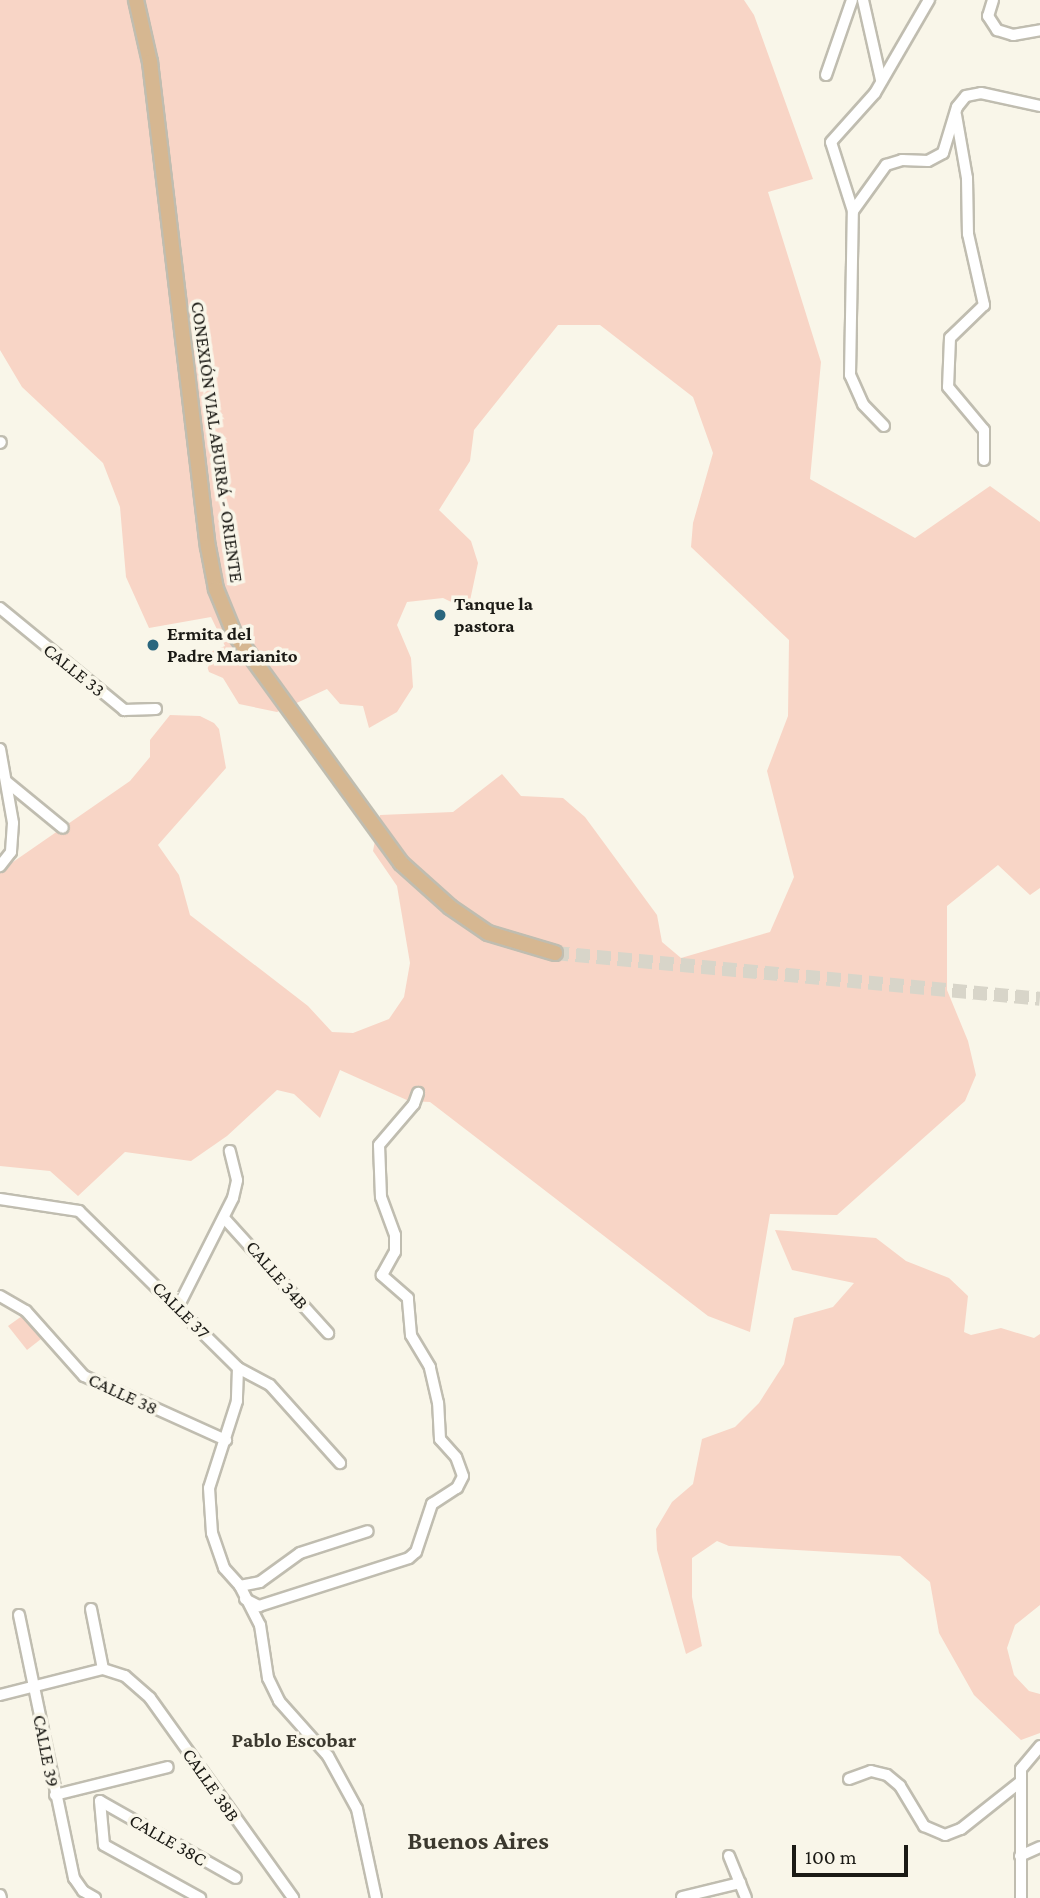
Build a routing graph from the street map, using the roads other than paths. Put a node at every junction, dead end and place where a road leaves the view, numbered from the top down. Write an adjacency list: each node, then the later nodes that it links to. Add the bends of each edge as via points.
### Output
1 (136, 0): 23 (main road, CONEXIÓN VIAL ABURRÁ - ORIENTE, via 150,62 208,547 216,589 234,633 401,863 450,907 488,933)
2 (852, 0): 7 (street)
3 (863, 0): 8 (street)
4 (929, 0): 8 (street)
5 (993, 0): 6 (street, via 988,16 996,30 1013,35)
6 (1040, 30)
7 (826, 75)
8 (881, 80): 11 (street, via 831,142)
9 (1040, 106): 10 (street, via 973,93 960,101)
10 (956, 115): 11 (street, via 943,153 928,162 902,160 886,165); 13 (street, via 967,178 968,234 984,306 950,338 948,387 984,430)
11 (853, 211): 12 (street, via 850,375 863,404)
12 (884, 426)
13 (984, 460)
14 (0, 608): 16 (street, CALLE 33)
15 (0, 617): 16 (street)
16 (13, 621): 17 (street, CALLE 33, via 124,710)
17 (156, 709)
18 (0, 749): 20 (street)
19 (0, 775): 20 (street)
20 (9, 784): 21 (street); 22 (street, via 11,852)
21 (63, 828)
22 (0, 866)
23 (555, 953)
24 (418, 1093): 36 (street, via 379,1145 381,1197 395,1234 395,1252 382,1275 408,1298 411,1335 430,1367 440,1439 456,1457 463,1476 457,1488 432,1504 416,1552 409,1558 259,1606)
25 (230, 1152): 27 (street, via 236,1180)
26 (0, 1199): 29 (street, CALLE 37, via 79,1211)
27 (225, 1219): 29 (street); 30 (street, CALLE 34B)
28 (4, 1296): 32 (street, CALLE 38, via 26,1311 84,1376)
29 (178, 1307): 31 (street, CALLE 37)
30 (328, 1333)
31 (238, 1368): 32 (street, via 237,1401); 33 (street, CALLE 37, via 270,1385)
32 (226, 1440): 35 (street, via 209,1488 212,1533 224,1568)
33 (340, 1463)
34 (368, 1531): 35 (street, via 300,1553 260,1582)
35 (240, 1586): 36 (street)
36 (245, 1599): 55 (street, via 260,1625 268,1678 279,1701 328,1756 357,1809)
37 (91, 1609): 39 (street)
38 (19, 1615): 40 (street, CALLE 39)
39 (103, 1669): 40 (street); 54 (street, CALLE 38B, via 125,1676 150,1698)
40 (34, 1689): 41 (street); 46 (street, CALLE 39)
41 (0, 1696)
42 (1040, 1746): 45 (street, via 1025,1762)
43 (168, 1767): 46 (street)
44 (849, 1779): 45 (street, via 871,1771 887,1774 900,1786 924,1826 945,1835 961,1829)
45 (1020, 1782): 49 (street)
46 (55, 1795): 52 (street, CALLE 39, via 77,1885)
47 (1040, 1847): 49 (street)
48 (729, 1856): 51 (street)
49 (1020, 1856): 58 (street)
50 (236, 1878): 53 (street, CALLE 38C, via 100,1801 104,1844)
51 (740, 1883): 56 (street); 57 (street)
52 (95, 1898)
53 (200, 1898)
54 (293, 1898)
55 (376, 1898)
56 (682, 1898)
57 (746, 1898)
58 (1021, 1898)

